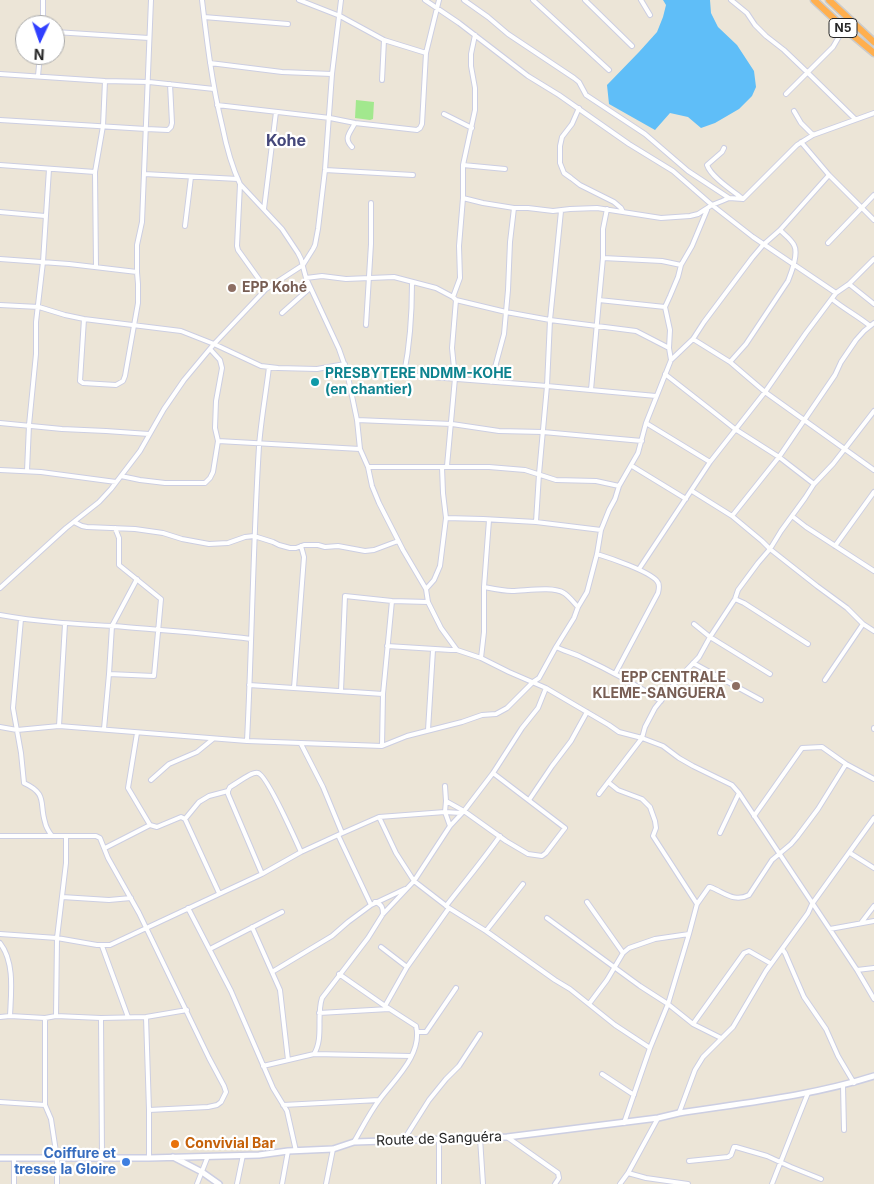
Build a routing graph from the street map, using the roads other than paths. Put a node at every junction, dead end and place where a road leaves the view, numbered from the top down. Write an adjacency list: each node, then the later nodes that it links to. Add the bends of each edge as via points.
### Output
1 (43, 0): 16 (street)
2 (151, 0): 24 (street)
3 (202, 0): 19 (street)
4 (299, 0): 18 (street)
5 (341, 0): 18 (street)
6 (426, 0): 15 (street)
7 (439, 0): 15 (street)
8 (464, 0): 74 (street, via 574,78 586,95 644,134 688,171)
9 (533, 0): 32 (street)
10 (585, 0): 27 (street)
11 (642, 0): 17 (street)
12 (731, 0): 33 (street)
13 (814, 0): 21 (highway, N5)
14 (830, 0): 26 (highway, N5)
15 (437, 8): 23 (street); 28 (street)
16 (42, 15)
17 (650, 15)
18 (340, 16): 25 (street); 35 (street)
19 (204, 17): 20 (street); 30 (street)
20 (288, 24)
21 (844, 28): 29 (highway, N5); 33 (street, via 833,46)
22 (65, 33): 24 (street)
23 (475, 35): 44 (street, via 528,76); 54 (street, via 471,54 475,98)
24 (149, 38): 39 (street)
25 (384, 40): 28 (street); 37 (street)
26 (874, 42)
27 (632, 46)
28 (426, 53): 52 (street, via 420,128)
29 (874, 53)
30 (210, 62): 35 (street, via 282,72); 41 (street)
31 (39, 65): 36 (street)
32 (609, 70)
33 (807, 72): 42 (street); 50 (street)
34 (0, 74): 36 (street)
35 (332, 74): 49 (street)
36 (38, 76): 38 (street)
37 (382, 80)
38 (105, 81): 39 (street); 53 (street)
39 (148, 82): 40 (street); 55 (street)
40 (170, 84): 41 (street); 55 (street, via 171,127 168,130)
41 (214, 89): 43 (street)
42 (786, 94)
43 (217, 105): 46 (street); 70 (street)
44 (579, 108): 77 (street, via 673,171); 85 (street, via 562,137 560,163 564,173 614,202)
45 (794, 111): 56 (street)
46 (276, 112): 49 (street); 81 (street)
47 (874, 113): 50 (street)
48 (444, 114): 54 (street)
49 (330, 118): 52 (street); 64 (street)
50 (855, 119): 56 (street)
51 (0, 120): 53 (street)
52 (355, 123): 58 (street, via 347,139)
53 (103, 126): 55 (street); 65 (street)
54 (472, 128): 61 (street)
55 (146, 129): 66 (street)
56 (813, 135): 57 (street)
57 (802, 142): 68 (street); 75 (street)
58 (352, 147)
59 (724, 148): 75 (street, via 707,165 718,180)
60 (0, 165): 62 (street)
61 (463, 165): 63 (street); 73 (street)
62 (49, 169): 65 (street); 86 (street)
63 (505, 169)
64 (325, 170): 67 (street); 96 (street, via 315,244)
65 (95, 172): 99 (street)
66 (144, 174): 69 (street); 100 (street)
67 (413, 175)
68 (829, 175): 80 (street); 89 (street)
69 (191, 176): 70 (street); 88 (street)
70 (238, 179): 71 (street)
71 (240, 184): 81 (street); 106 (street, via 237,246)
72 (874, 195): 80 (street)
73 (462, 198): 78 (street); 108 (street, via 460,278)
74 (730, 198): 75 (street); 77 (street)
75 (743, 198)
76 (371, 203): 102 (street)
77 (712, 205): 79 (street); 91 (street)
78 (514, 208): 83 (street); 115 (street)
79 (708, 208): 85 (street, via 690,216 661,218); 97 (street)
80 (862, 208): 87 (street); 90 (street)
81 (264, 209): 96 (street, via 294,246)
82 (607, 209): 83 (street); 85 (street); 92 (street)
83 (561, 211): 118 (street)
84 (0, 212): 86 (street)
85 (623, 212)
86 (45, 216): 95 (street)
87 (874, 220)
88 (185, 226)
89 (780, 230): 91 (street); 98 (street, via 794,245)
90 (828, 243)
91 (763, 245): 98 (street); 123 (street)
92 (603, 258): 97 (street); 110 (street)
93 (0, 259): 95 (street)
94 (874, 259): 104 (street)
95 (43, 262): 99 (street); 113 (street)
96 (303, 265): 101 (street); 106 (street)
97 (681, 265): 114 (street)
98 (794, 265): 107 (street); 128 (street, via 788,281 746,344)
99 (96, 267): 100 (street)
100 (136, 272): 119 (street, via 138,303)
101 (306, 278): 102 (street); 105 (street)
102 (369, 279): 103 (street, via 394,277); 120 (street)
103 (412, 282): 108 (street, via 436,288); 132 (street, via 404,374)
104 (849, 284): 107 (street); 111 (street)
105 (310, 288): 116 (street); 129 (street)
106 (266, 289): 124 (street)
107 (836, 293): 109 (street)
108 (455, 299): 115 (street); 132 (street, via 452,348)
109 (832, 299): 121 (street); 136 (street)
110 (600, 300): 114 (street); 122 (street)
111 (874, 304)
112 (0, 305): 113 (street)
113 (39, 307): 117 (street); 144 (street)
114 (665, 307): 125 (street, via 670,330)
115 (506, 312): 118 (street); 133 (street, via 504,334)
116 (282, 313)
117 (84, 318): 119 (street); 119 (street, via 79,378 83,383 116,385 123,381)
118 (550, 320): 122 (street); 134 (street)
119 (134, 325): 124 (street, via 181,331)
120 (366, 325)
121 (872, 325): 140 (street, via 856,340)
122 (597, 326): 125 (street, via 636,331); 135 (street)
123 (694, 339): 127 (street); 128 (street)
124 (214, 344): 126 (street); 130 (street)
125 (669, 348): 127 (street)
126 (210, 349): 147 (street); 148 (street, via 222,365 216,401)
127 (671, 360): 131 (street)
128 (730, 362): 136 (street)
129 (344, 364): 130 (street, via 317,369); 139 (street)
130 (269, 367): 150 (street)
131 (665, 374): 137 (street); 145 (street)
132 (455, 378): 133 (street); 143 (street)
133 (491, 382): 134 (street)
134 (547, 386): 135 (street); 146 (street)
135 (591, 390): 137 (street)
136 (765, 392): 140 (street); 145 (street)
137 (656, 396): 142 (street)
138 (874, 411): 151 (street)
139 (357, 420): 143 (street); 152 (street)
140 (804, 421): 151 (street); 153 (street)
141 (0, 423): 144 (street)
142 (646, 423): 149 (street); 154 (street)
143 (452, 424): 146 (street, via 498,431); 156 (street)
144 (29, 425): 147 (street); 161 (street)
145 (735, 429): 153 (street); 154 (street)
146 (543, 432): 149 (street); 162 (street)
147 (149, 434): 163 (street)
148 (218, 441): 150 (street); 163 (street, via 213,472 205,483 165,483)
149 (642, 441): 157 (street)
150 (260, 443): 152 (street); 178 (street)
151 (844, 448): 160 (street); 165 (street)
152 (360, 449): 155 (street)
153 (778, 457): 165 (street); 170 (street)
154 (710, 462): 167 (street)
155 (368, 466): 158 (street); 179 (street, via 372,486)
156 (447, 466): 158 (street); 162 (street, via 526,470)
157 (632, 466): 166 (street); 169 (street)
158 (442, 467): 172 (street)
159 (0, 470): 161 (street)
160 (874, 470)
161 (27, 471): 164 (street)
162 (539, 474): 166 (street, via 563,481 596,481); 175 (street)
163 (121, 476): 164 (street)
164 (116, 482): 174 (street, via 99,502)
165 (814, 484): 171 (street)
166 (619, 486): 177 (street)
167 (692, 490): 169 (street); 170 (street)
168 (874, 492): 181 (street)
169 (686, 500): 184 (street)
170 (732, 516): 182 (street)
171 (792, 516): 181 (street); 182 (street)
172 (446, 518): 173 (street); 189 (street, via 440,566)
173 (489, 520): 175 (street); 187 (street)
174 (74, 522): 176 (street, via 87,527); 188 (street)
175 (536, 522): 177 (street)
176 (115, 528): 178 (street, via 135,528 210,544); 186 (street, via 119,538 119,565)
177 (601, 530): 183 (street)
178 (254, 536): 180 (street, via 284,546); 203 (street)
179 (398, 541): 180 (street, via 365,551 338,546); 189 (street)
180 (301, 546): 217 (street, via 304,557)
181 (835, 546): 185 (street)
182 (770, 549): 190 (street, via 738,590); 198 (street)
183 (597, 554): 184 (street); 193 (street, via 587,592)
184 (639, 569): 212 (street, via 657,580 658,593)
185 (874, 571)
186 (138, 579): 199 (street); 200 (street, via 161,599)
187 (484, 587): 193 (street, via 512,591 554,590 565,593); 209 (street)
188 (0, 588)
189 (426, 589): 192 (street)
190 (735, 599): 202 (street); 204 (street)
191 (392, 601): 192 (street); 205 (street); 219 (street, via 345,596)
192 (428, 602): 208 (street, via 441,628)
193 (578, 607): 206 (street)
194 (0, 615): 195 (street)
195 (21, 619): 196 (street); 227 (street, via 13,708)
196 (65, 624): 199 (street); 224 (street)
197 (694, 624): 202 (street)
198 (863, 624): 201 (street); 214 (street)
199 (112, 626): 200 (street); 211 (street)
200 (158, 630): 203 (street); 211 (street, via 154,676)
201 (874, 631)
202 (710, 637): 210 (street); 213 (street)
203 (251, 639): 216 (street)
204 (808, 644)
205 (387, 646): 207 (street); 220 (street)
206 (556, 647): 212 (street); 215 (street, via 539,678)
207 (433, 650): 208 (street); 228 (street)
208 (458, 650): 209 (street)
209 (481, 658): 215 (street)
210 (693, 663): 221 (street); 222 (street)
211 (109, 674): 226 (street)
212 (615, 674): 222 (street)
213 (770, 674)
214 (824, 680)
215 (533, 682): 218 (street); 228 (street, via 514,702 496,714)
216 (250, 685): 217 (street); 232 (street)
217 (294, 688): 219 (street)
218 (546, 688): 223 (street); 236 (street, via 538,708)
219 (340, 691): 220 (street)
220 (383, 694): 234 (street)
221 (762, 700)
222 (661, 701): 230 (street)
223 (588, 712): 230 (street, via 619,732); 244 (street)
224 (59, 726): 226 (street); 227 (street)
225 (0, 727): 227 (street)
226 (104, 729): 229 (street)
227 (17, 730): 257 (street, via 24,784 38,793 45,825)
228 (428, 730): 234 (street)
229 (137, 733): 231 (street); 252 (street, via 128,788)
230 (642, 738): 239 (street); 242 (street, via 663,746 693,766 732,785)
231 (213, 739): 232 (street); 238 (street, via 197,752 169,764)
232 (247, 741): 233 (street)
233 (301, 744): 234 (street); 255 (street, via 323,787)
234 (382, 746)
235 (846, 764): 237 (street); 248 (street, via 822,747 802,748); 263 (street, via 818,809)
236 (493, 773): 244 (street); 247 (street)
237 (874, 779)
238 (151, 780)
239 (608, 782): 243 (street); 274 (street, via 618,790 642,799 650,807 656,821 653,836)
240 (445, 786): 245 (street)
241 (228, 790): 251 (street, via 199,802); 261 (street, via 250,774 260,774); 265 (street)
242 (739, 793): 248 (street); 254 (street)
243 (599, 794)
244 (529, 800): 259 (street, via 565,828 546,853 542,856 528,854)
245 (446, 801): 246 (street); 247 (street)
246 (445, 812): 247 (street); 249 (street); 253 (street)
247 (463, 812): 253 (street); 259 (street)
248 (754, 816): 263 (street)
249 (380, 817): 255 (street); 266 (street, via 396,853)
250 (874, 818): 262 (street)
251 (185, 819): 252 (street, via 181,817 157,828); 269 (street)
252 (150, 825): 260 (street)
253 (450, 826): 266 (street)
254 (720, 833)
255 (340, 834): 261 (street); 273 (street)
256 (0, 836): 257 (street)
257 (52, 836): 258 (street)
258 (66, 836): 260 (street, via 99,837); 270 (street)
259 (500, 836): 277 (street)
260 (105, 848): 271 (street)
261 (301, 852): 265 (street)
262 (850, 853): 264 (street); 275 (street)
263 (780, 854): 274 (street, via 775,856 749,895 738,898 709,887); 275 (street)
264 (874, 868)
265 (262, 874): 269 (street)
266 (414, 881): 268 (street); 277 (street)
267 (523, 884): 287 (street)
268 (407, 888): 273 (street); 280 (street)
269 (219, 893): 278 (street)
270 (62, 897): 271 (street); 290 (street)
271 (131, 898): 285 (street)
272 (587, 902): 296 (street)
273 (373, 903): 280 (street, via 379,903); 302 (street, via 332,936)
274 (697, 904): 289 (street)
275 (812, 904): 286 (street); 295 (street)
276 (874, 906): 283 (street)
277 (448, 907): 287 (street); 298 (street)
278 (188, 908): 285 (street); 294 (street)
279 (282, 912): 284 (street)
280 (383, 914): 303 (street)
281 (547, 918): 299 (street)
282 (874, 921): 283 (street)
283 (860, 923): 286 (street)
284 (252, 927): 294 (street); 302 (street)
285 (146, 928): 292 (street); 310 (street)
286 (830, 929): 301 (street)
287 (486, 931): 306 (street)
288 (0, 934): 290 (street)
289 (689, 934): 296 (street, via 655,939); 307 (street)
290 (57, 938): 292 (street); 313 (street)
291 (0, 942): 312 (street, via 6,951 10,973)
292 (102, 946): 315 (street)
293 (381, 947): 298 (street)
294 (210, 949): 327 (street)
295 (782, 949): 297 (street); 330 (street, via 804,997 826,1029)
296 (623, 953): 299 (street)
297 (770, 963): 319 (street, via 749,951 744,953); 322 (street, via 733,1027)
298 (407, 967): 308 (street)
299 (616, 967): 306 (street); 307 (street)
300 (874, 968): 301 (street)
301 (857, 970): 305 (street)
302 (272, 972): 326 (street, via 280,990)
303 (339, 974): 308 (street); 311 (street, via 322,998)
304 (456, 988): 320 (street, via 426,1032)
305 (874, 999)
306 (589, 1004): 323 (street)
307 (668, 1004): 319 (street); 323 (street)
308 (385, 1006): 309 (street)
309 (389, 1009): 311 (street); 320 (street, via 416,1026)
310 (186, 1010): 316 (street); 338 (street, via 226,1092 217,1105)
311 (319, 1013): 324 (street, via 319,1044)
312 (10, 1016): 314 (street); 317 (street)
313 (56, 1016): 317 (street); 318 (street)
314 (0, 1017)
315 (128, 1017): 316 (street); 318 (street)
316 (146, 1017): 338 (street)
317 (45, 1018): 336 (street)
318 (101, 1018): 356 (street)
319 (693, 1024): 322 (street)
320 (417, 1032): 325 (street, via 417,1043)
321 (480, 1034): 346 (street, via 459,1066 429,1100)
322 (721, 1038): 339 (street, via 694,1070)
323 (650, 1048): 333 (street)
324 (314, 1054): 325 (street); 326 (street)
325 (411, 1056): 334 (street)
326 (288, 1060): 327 (street)
327 (263, 1066): 337 (street)
328 (602, 1074): 333 (street)
329 (874, 1076): 330 (street, Route de Sanguéra)
330 (854, 1083): 331 (street, Route de Sanguéra)
331 (843, 1085): 332 (street, Route de Sanguéra); 342 (street)
332 (808, 1093): 339 (street, Route de Sanguéra); 360 (street)
333 (634, 1095): 341 (street)
334 (379, 1100): 337 (street); 347 (street)
335 (0, 1102): 336 (street)
336 (45, 1105): 355 (street, via 51,1119)
337 (283, 1105): 350 (street)
338 (149, 1110): 357 (street)
339 (679, 1113): 340 (street, Route de Sanguéra)
340 (658, 1118): 341 (street, Route de Sanguéra); 362 (street)
341 (624, 1123): 343 (street, Route de Sanguéra)
342 (844, 1130)
343 (507, 1137): 344 (street, Route de Sanguéra); 373 (street, via 558,1173)
344 (480, 1138): 345 (street, Route de Sanguéra); 372 (street)
345 (439, 1140): 346 (street, Route de Sanguéra); 371 (street)
346 (403, 1141): 347 (street, Route de Sanguéra)
347 (354, 1142): 348 (street, Route de Sanguéra)
348 (333, 1149): 350 (street, Route de Sanguéra); 370 (street)
349 (288, 1151): 350 (street, Route de Sanguéra); 351 (street, Route de Sanguéra); 369 (street)
350 (296, 1151)
351 (243, 1155): 352 (street, Route de Sanguéra); 368 (street)
352 (208, 1156): 353 (street, Route de Sanguéra); 361 (street)
353 (173, 1157): 357 (street, Route de Sanguéra); 361 (street)
354 (0, 1158): 358 (street, Route de Sanguéra)
355 (57, 1158): 356 (street, Route de Sanguéra); 358 (street, Route de Sanguéra); 365 (street)
356 (102, 1158): 357 (street, Route de Sanguéra)
357 (149, 1158)
358 (14, 1159): 364 (street)
359 (689, 1161): 360 (street, via 730,1156 736,1147)
360 (780, 1163): 363 (street); 376 (street)
361 (202, 1172): 366 (street); 367 (street)
362 (628, 1173): 374 (street); 375 (street)
363 (821, 1179)
364 (14, 1184)
365 (57, 1184)
366 (197, 1184)
367 (219, 1184)
368 (237, 1184)
369 (282, 1184)
370 (326, 1184)
371 (439, 1184)
372 (483, 1184)
373 (555, 1184)
374 (620, 1184)
375 (688, 1184)
376 (772, 1184)

